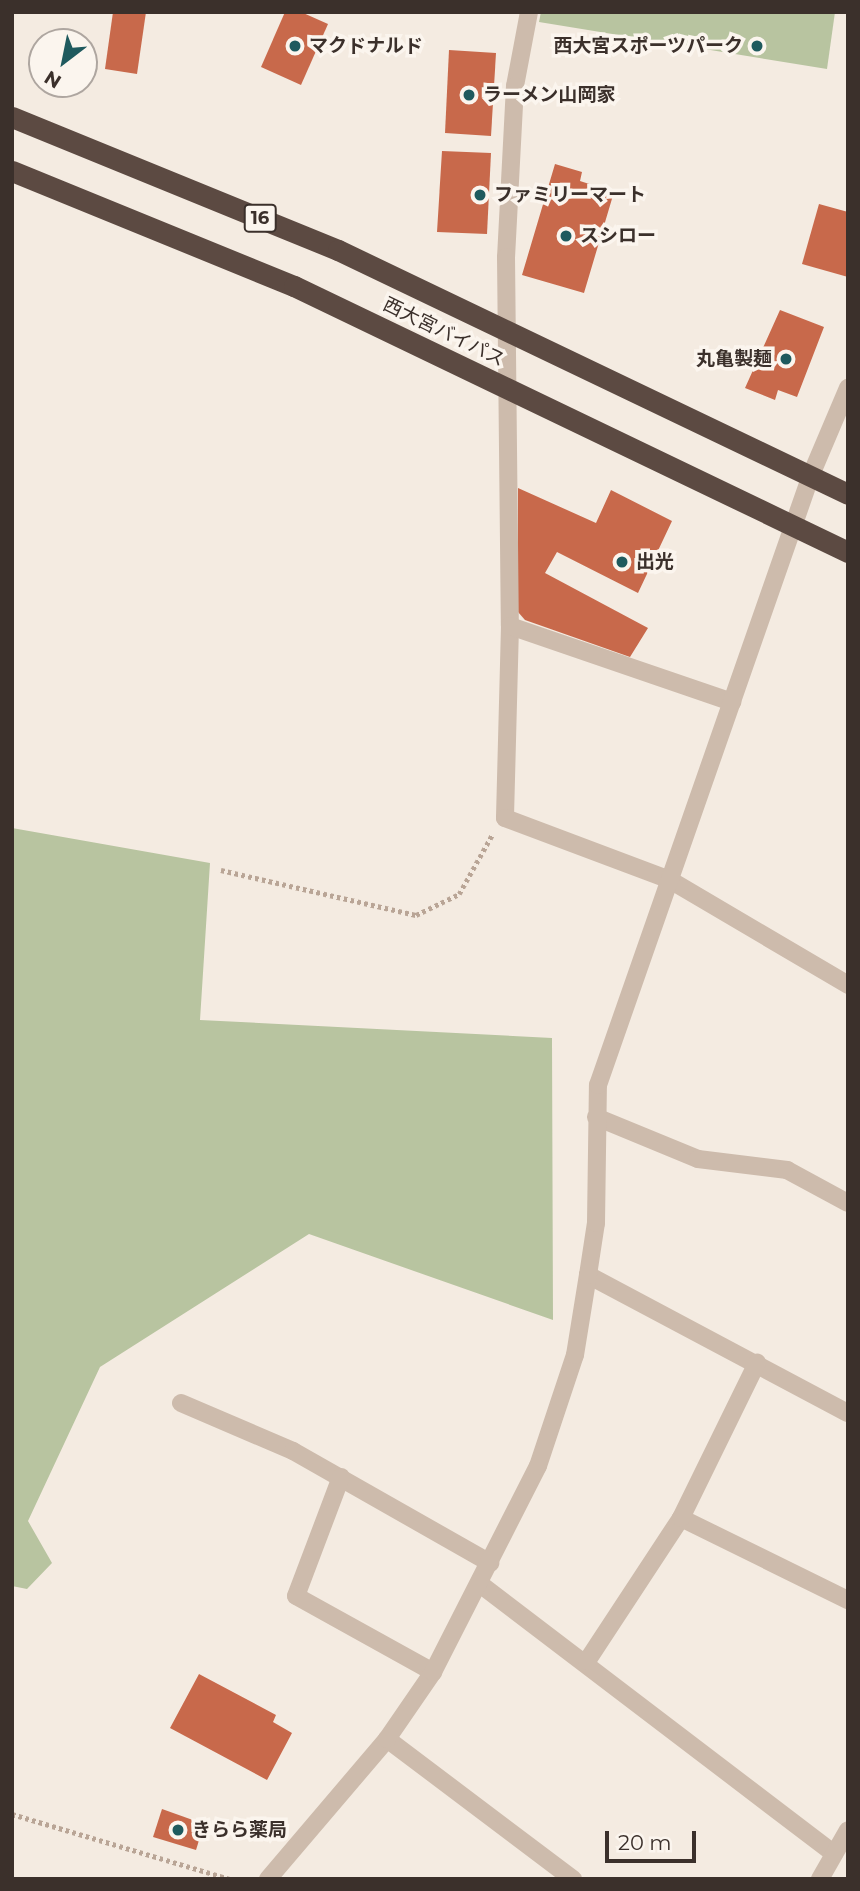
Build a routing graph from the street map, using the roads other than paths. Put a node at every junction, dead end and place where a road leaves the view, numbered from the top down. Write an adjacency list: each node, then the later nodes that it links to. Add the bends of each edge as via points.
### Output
1 (529, 12): 4 (street, via 515,86)
2 (12, 117): 4 (highway, 西大宮バイパス / 16, via 338,250)
3 (12, 171): 5 (highway, 西大宮バイパス, via 293,286)
4 (505, 326): 5 (street); 7 (highway, 西大宮バイパス / 16)
5 (506, 388): 9 (highway, 西大宮バイパス); 11 (street)
6 (848, 388): 7 (street)
7 (811, 475): 8 (highway, 西大宮バイパス / 16); 9 (street)
8 (848, 494)
9 (794, 523): 10 (highway, 西大宮バイパス); 12 (street)
10 (848, 552)
11 (510, 626): 12 (street); 13 (street, via 505,818)
12 (732, 702): 13 (street)
13 (670, 880): 14 (street); 15 (street, via 598,1085)
14 (848, 985)
15 (596, 1117): 16 (street, via 698,1159 787,1170); 17 (street, via 596,1223)
16 (848, 1203)
17 (588, 1275): 18 (street); 23 (street, via 575,1355 554,1421)
18 (757, 1363): 20 (street); 22 (street)
19 (181, 1403): 21 (street)
20 (848, 1413)
21 (341, 1477): 23 (street, via 377,1503); 27 (street, via 296,1596)
22 (681, 1518): 25 (street); 26 (street)
23 (490, 1563): 24 (street)
24 (480, 1584): 26 (street); 27 (street)
25 (848, 1600)
26 (587, 1661): 30 (street)
27 (433, 1672): 28 (street)
28 (387, 1739): 31 (street); 32 (street)
29 (848, 1830): 30 (street)
30 (834, 1854): 33 (street)
31 (279, 1875)
32 (573, 1879)
33 (820, 1879)

